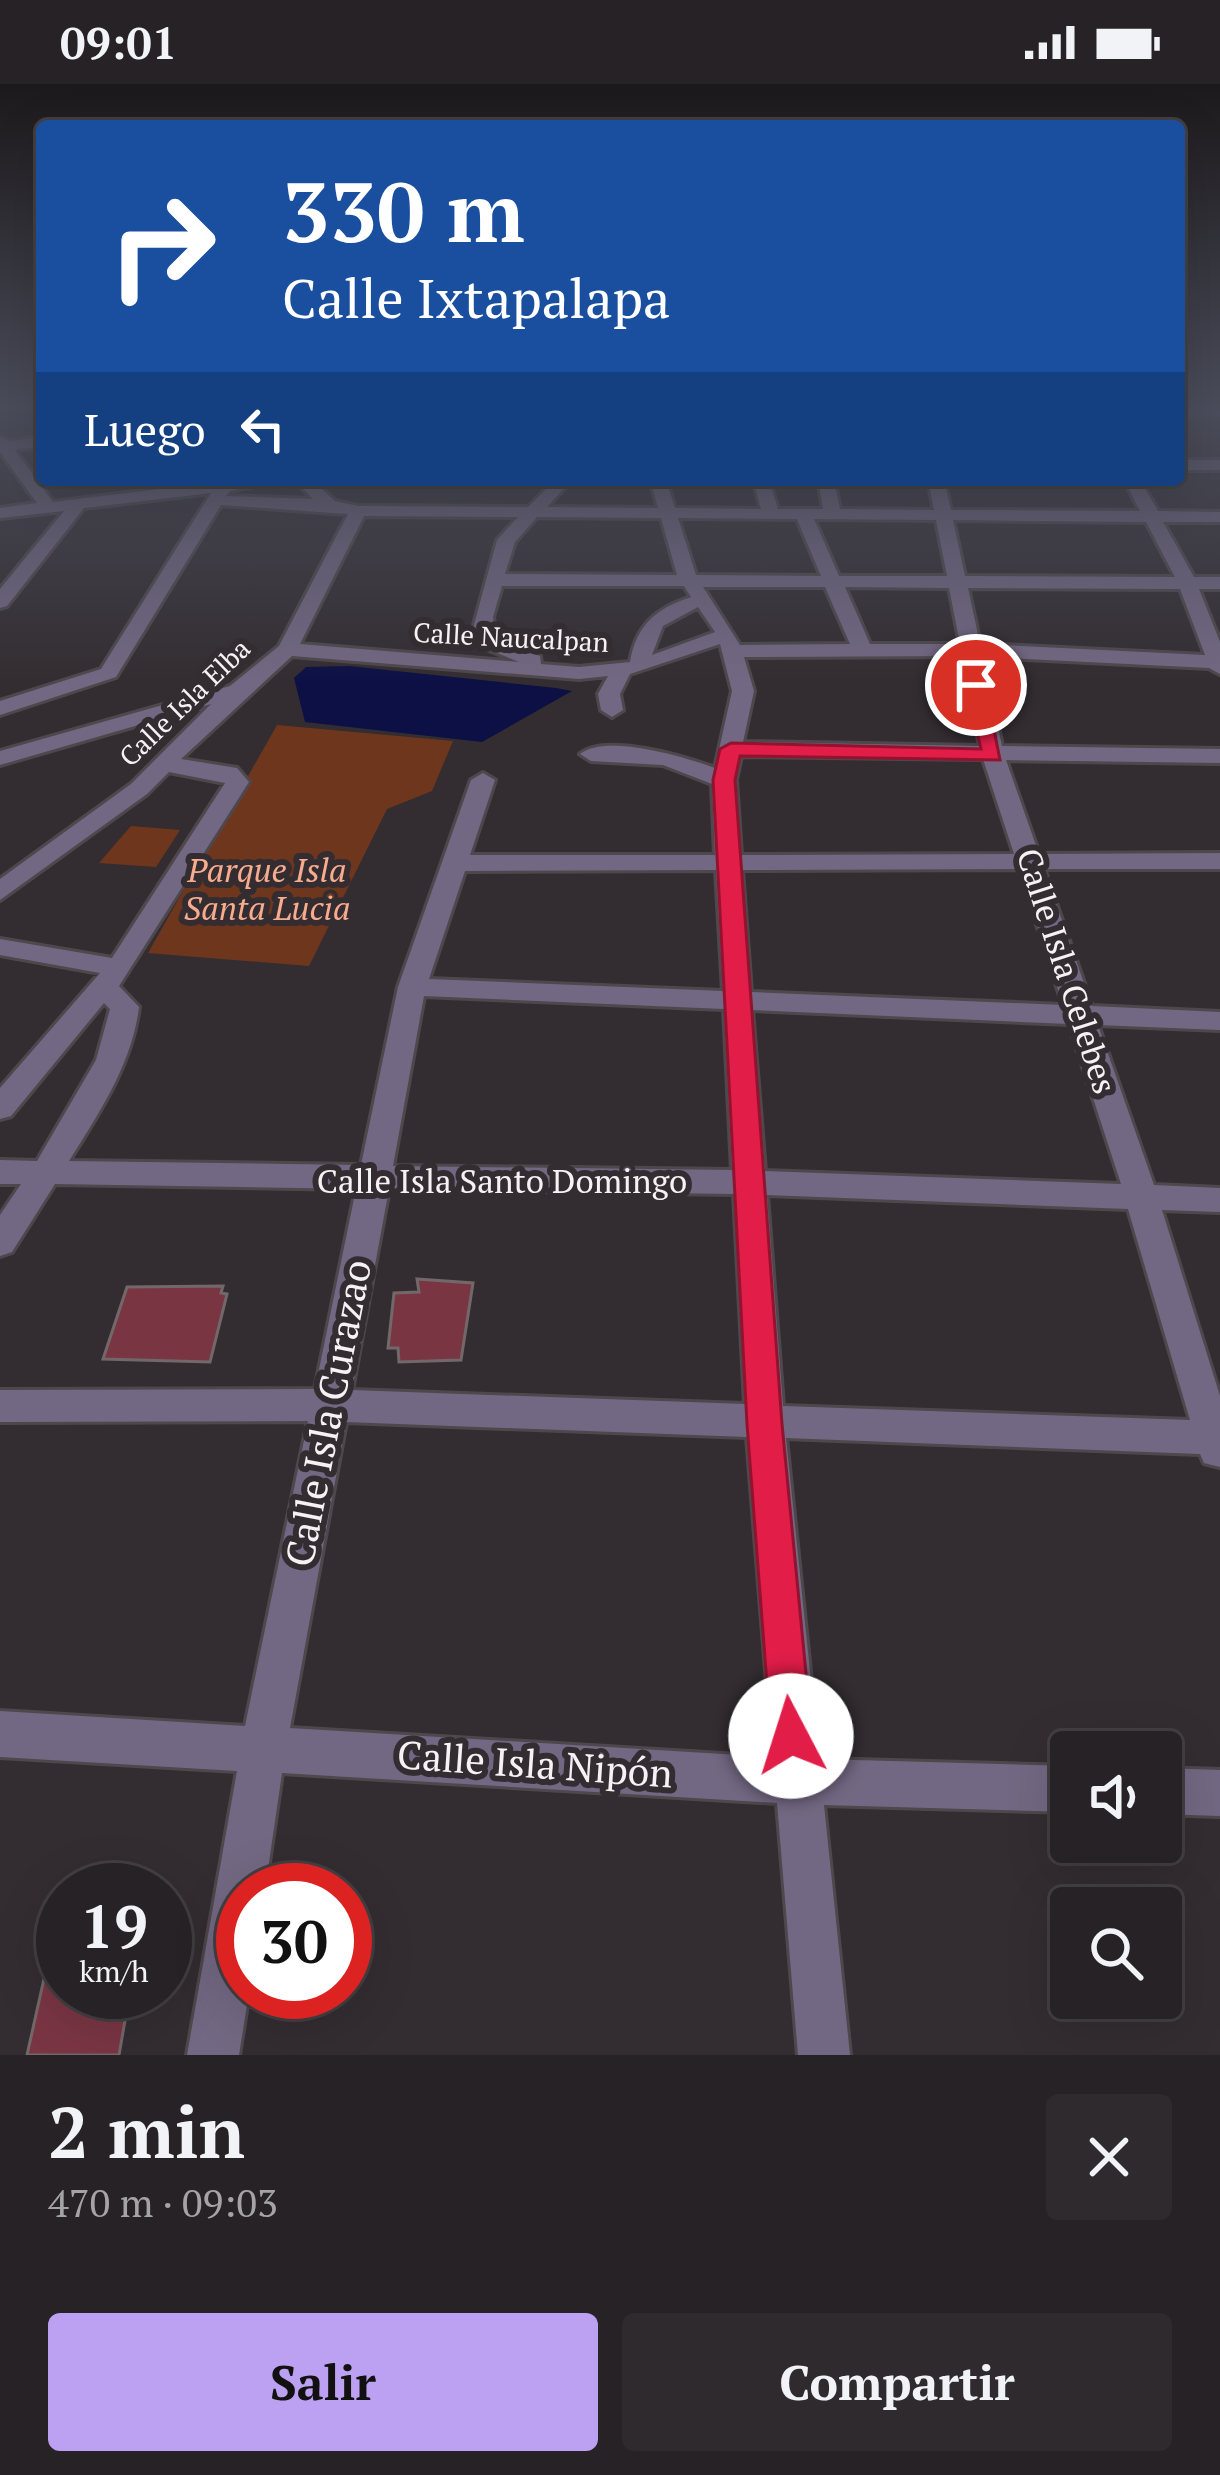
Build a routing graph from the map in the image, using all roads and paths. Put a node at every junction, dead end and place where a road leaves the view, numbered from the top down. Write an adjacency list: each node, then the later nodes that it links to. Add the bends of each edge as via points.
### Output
1 (42, 499): 14 (street)
2 (105, 499): 12 (street)
3 (217, 499): 41 (street, via 110,673)
4 (269, 499): 13 (street)
5 (322, 499): 13 (street)
6 (546, 499): 17 (street)
7 (662, 499): 22 (street)
8 (767, 499): 23 (street)
9 (829, 499): 20 (street)
10 (939, 499): 18 (street, Calle Isla Celebes)
11 (1143, 499): 21 (street)
12 (78, 504): 14 (street); 31 (street)
13 (329, 505): 15 (street)
14 (48, 507): 16 (street)
15 (358, 511): 17 (street); 34 (street, Calle Isla Elba)
16 (0, 513)
17 (531, 515): 22 (street); 28 (street, via 506,540)
18 (942, 515): 20 (street); 21 (street); 26 (street, Calle Isla Celebes)
19 (804, 516): 20 (street); 23 (street); 25 (street)
20 (832, 516)
21 (1153, 516): 24 (street); 29 (street)
22 (666, 517): 23 (street); 27 (street)
23 (772, 517)
24 (1220, 518)
25 (832, 578): 26 (street); 27 (street); 35 (street)
26 (958, 578): 29 (street); 36 (street, Calle Isla Celebes)
27 (688, 579): 28 (street); 32 (street)
28 (499, 580): 39 (street, via 483,617 489,643)
29 (1186, 582): 30 (street); 37 (street)
30 (1220, 583)
31 (1, 600)
32 (700, 600): 33 (street); 38 (street, via 664,611 648,626)
33 (730, 642): 35 (street, Calle Naucalpan); 38 (street, Calle Naucalpan); 48 (street, via 743,707)
34 (287, 649): 39 (street, Calle Naucalpan); 40 (street, Calle Isla Elba)
35 (862, 649): 36 (street, Calle Naucalpan)
36 (967, 650): 37 (street, Calle Naucalpan); 44 (street, Calle Isla Celebes)
37 (1219, 664)
38 (630, 669): 39 (street, Calle Naucalpan); 42 (street, via 609,694)
39 (579, 673)
40 (237, 691): 46 (street); 47 (street, Calle Isla Elba)
41 (0, 708)
42 (612, 710)
43 (591, 754): 48 (street)
44 (993, 755): 45 (street); 48 (street); 52 (street, Calle Isla Celebes)
45 (1220, 756)
46 (0, 758)
47 (164, 764): 54 (street, Calle Isla Elba); 56 (street, via 229,773 236,782)
48 (727, 765): 53 (street)
49 (483, 781): 51 (street, Calle Isla Curazao)
50 (1220, 861): 52 (street)
51 (453, 862): 53 (street); 57 (street, Calle Isla Curazao)
52 (1030, 862): 53 (street); 59 (street, Calle Isla Celebes)
53 (731, 863): 58 (street)
54 (0, 892)
55 (0, 947): 56 (street)
56 (111, 977): 61 (street); 63 (street, via 124,1007 123,1034)
57 (412, 987): 58 (street); 64 (street, Calle Isla Curazao)
58 (738, 1002): 59 (street); 65 (street)
59 (1082, 1016): 60 (street); 66 (street, Calle Isla Celebes)
60 (1220, 1021)
61 (0, 1108)
62 (0, 1172): 63 (street, Calle Isla Santo Domingo)
63 (42, 1173): 64 (street, Calle Isla Santo Domingo); 68 (street)
64 (374, 1181): 65 (street, Calle Isla Santo Domingo); 70 (street, Calle Isla Curazao)
65 (748, 1182): 66 (street, Calle Isla Santo Domingo); 71 (street)
66 (1141, 1196): 67 (street, Calle Isla Santo Domingo); 72 (street, Calle Isla Celebes)
67 (1220, 1200)
68 (0, 1243)
69 (0, 1406): 70 (street)
70 (328, 1406): 71 (street); 74 (street, Calle Isla Curazao)
71 (764, 1424): 72 (street); 75 (street)
72 (1218, 1444)
73 (0, 1734): 74 (street, Calle Isla Nipón)
74 (264, 1746): 75 (street, Calle Isla Nipón); 79 (street, Calle Isla Curazao)
75 (795, 1781): 76 (street, Calle Isla Nipón); 80 (street)
76 (1050, 1788)
77 (1182, 1792): 78 (street)
78 (1220, 1793)
79 (214, 2055)
80 (824, 2055)

